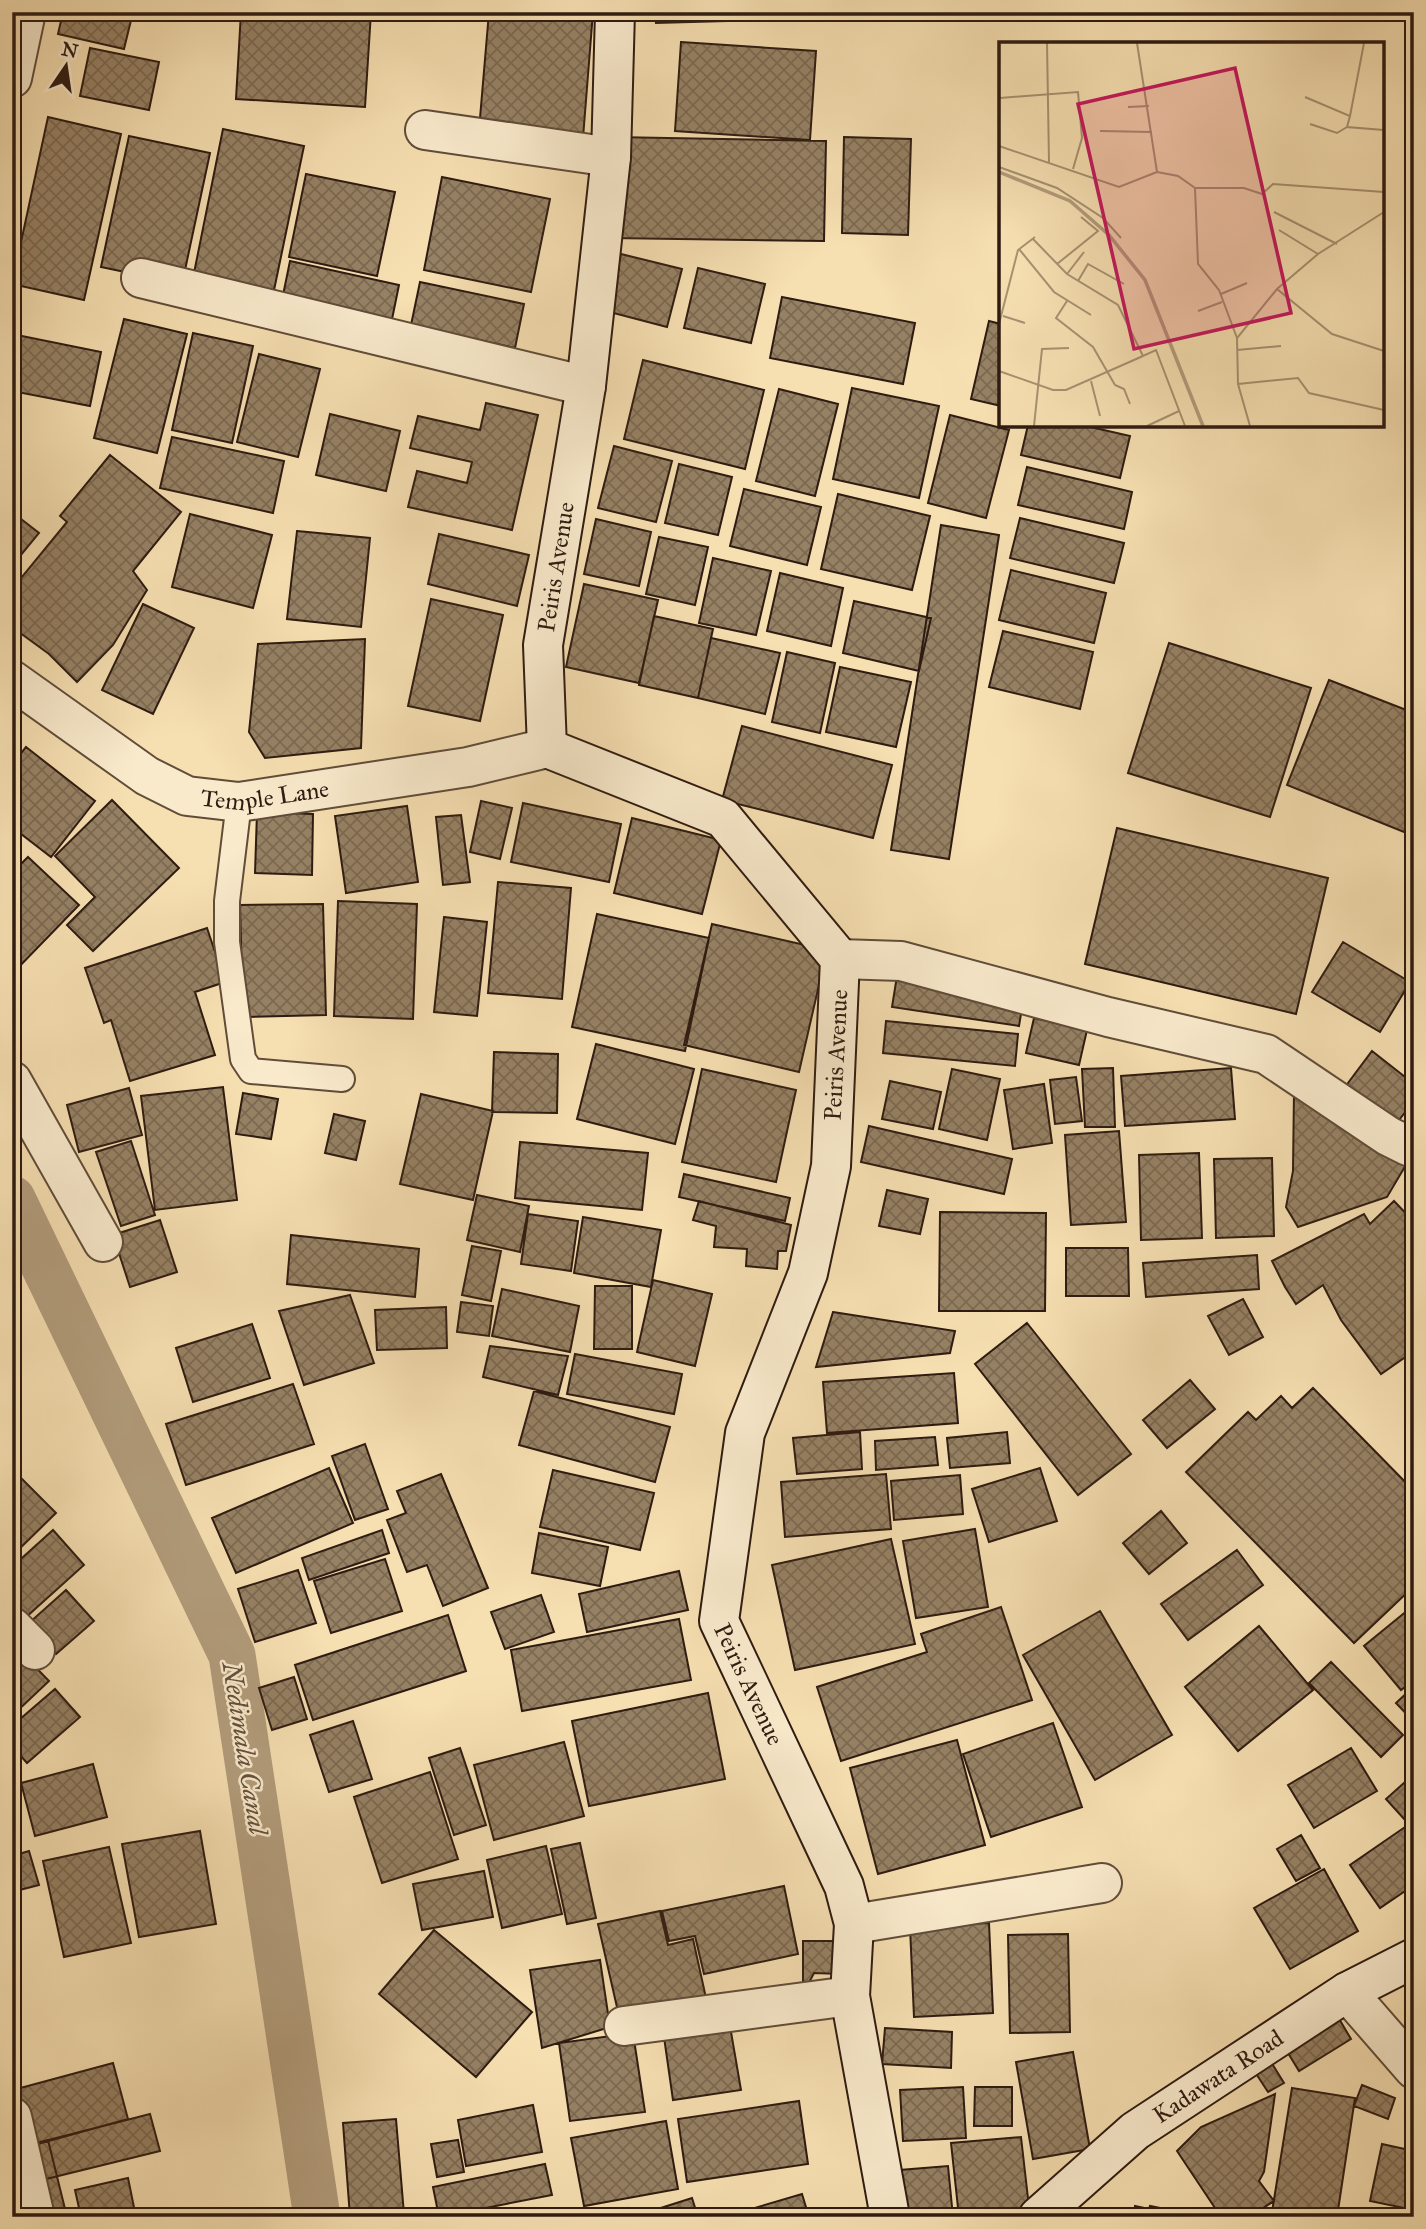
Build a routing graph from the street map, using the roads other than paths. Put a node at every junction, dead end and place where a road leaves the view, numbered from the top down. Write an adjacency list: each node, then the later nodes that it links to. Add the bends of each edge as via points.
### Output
1 (26, 12): 3 (street)
2 (615, 12): 5 (street, Peiris Avenue)
3 (12, 78)
4 (425, 130): 5 (street)
5 (611, 157): 7 (street, Peiris Avenue)
6 (141, 278): 7 (street)
7 (586, 386): 9 (street, Peiris Avenue, via 543,645)
8 (12, 680): 10 (street, Temple Lane, via 148,776 187,796)
9 (547, 748): 10 (street, Temple Lane, via 468,767); 11 (street, Peiris Avenue, via 723,818)
10 (239, 802): 12 (lane, via 227,901 227,942 243,1059 251,1071)
11 (840, 959): 14 (street, via 901,961 1266,1054 1388,1136 1408,1146); 17 (street, Peiris Avenue, via 831,1166 808,1273 745,1433 719,1621 844,1886)
12 (342, 1079)
13 (12, 1081): 15 (street)
14 (1414, 1142)
15 (103, 1242)
16 (1102, 1883): 17 (street)
17 (853, 1924): 20 (street, Peiris Avenue)
18 (1414, 1958): 19 (street, Kadawata Road)
19 (1347, 1992): 22 (street); 26 (street, Kadawata Road, via 1135,2131)
20 (850, 1996): 21 (street); 25 (street, Peiris Avenue)
21 (624, 2025)
22 (1414, 2069)
23 (12, 2117): 24 (street)
24 (35, 2217)
25 (890, 2217)
26 (1038, 2217)

